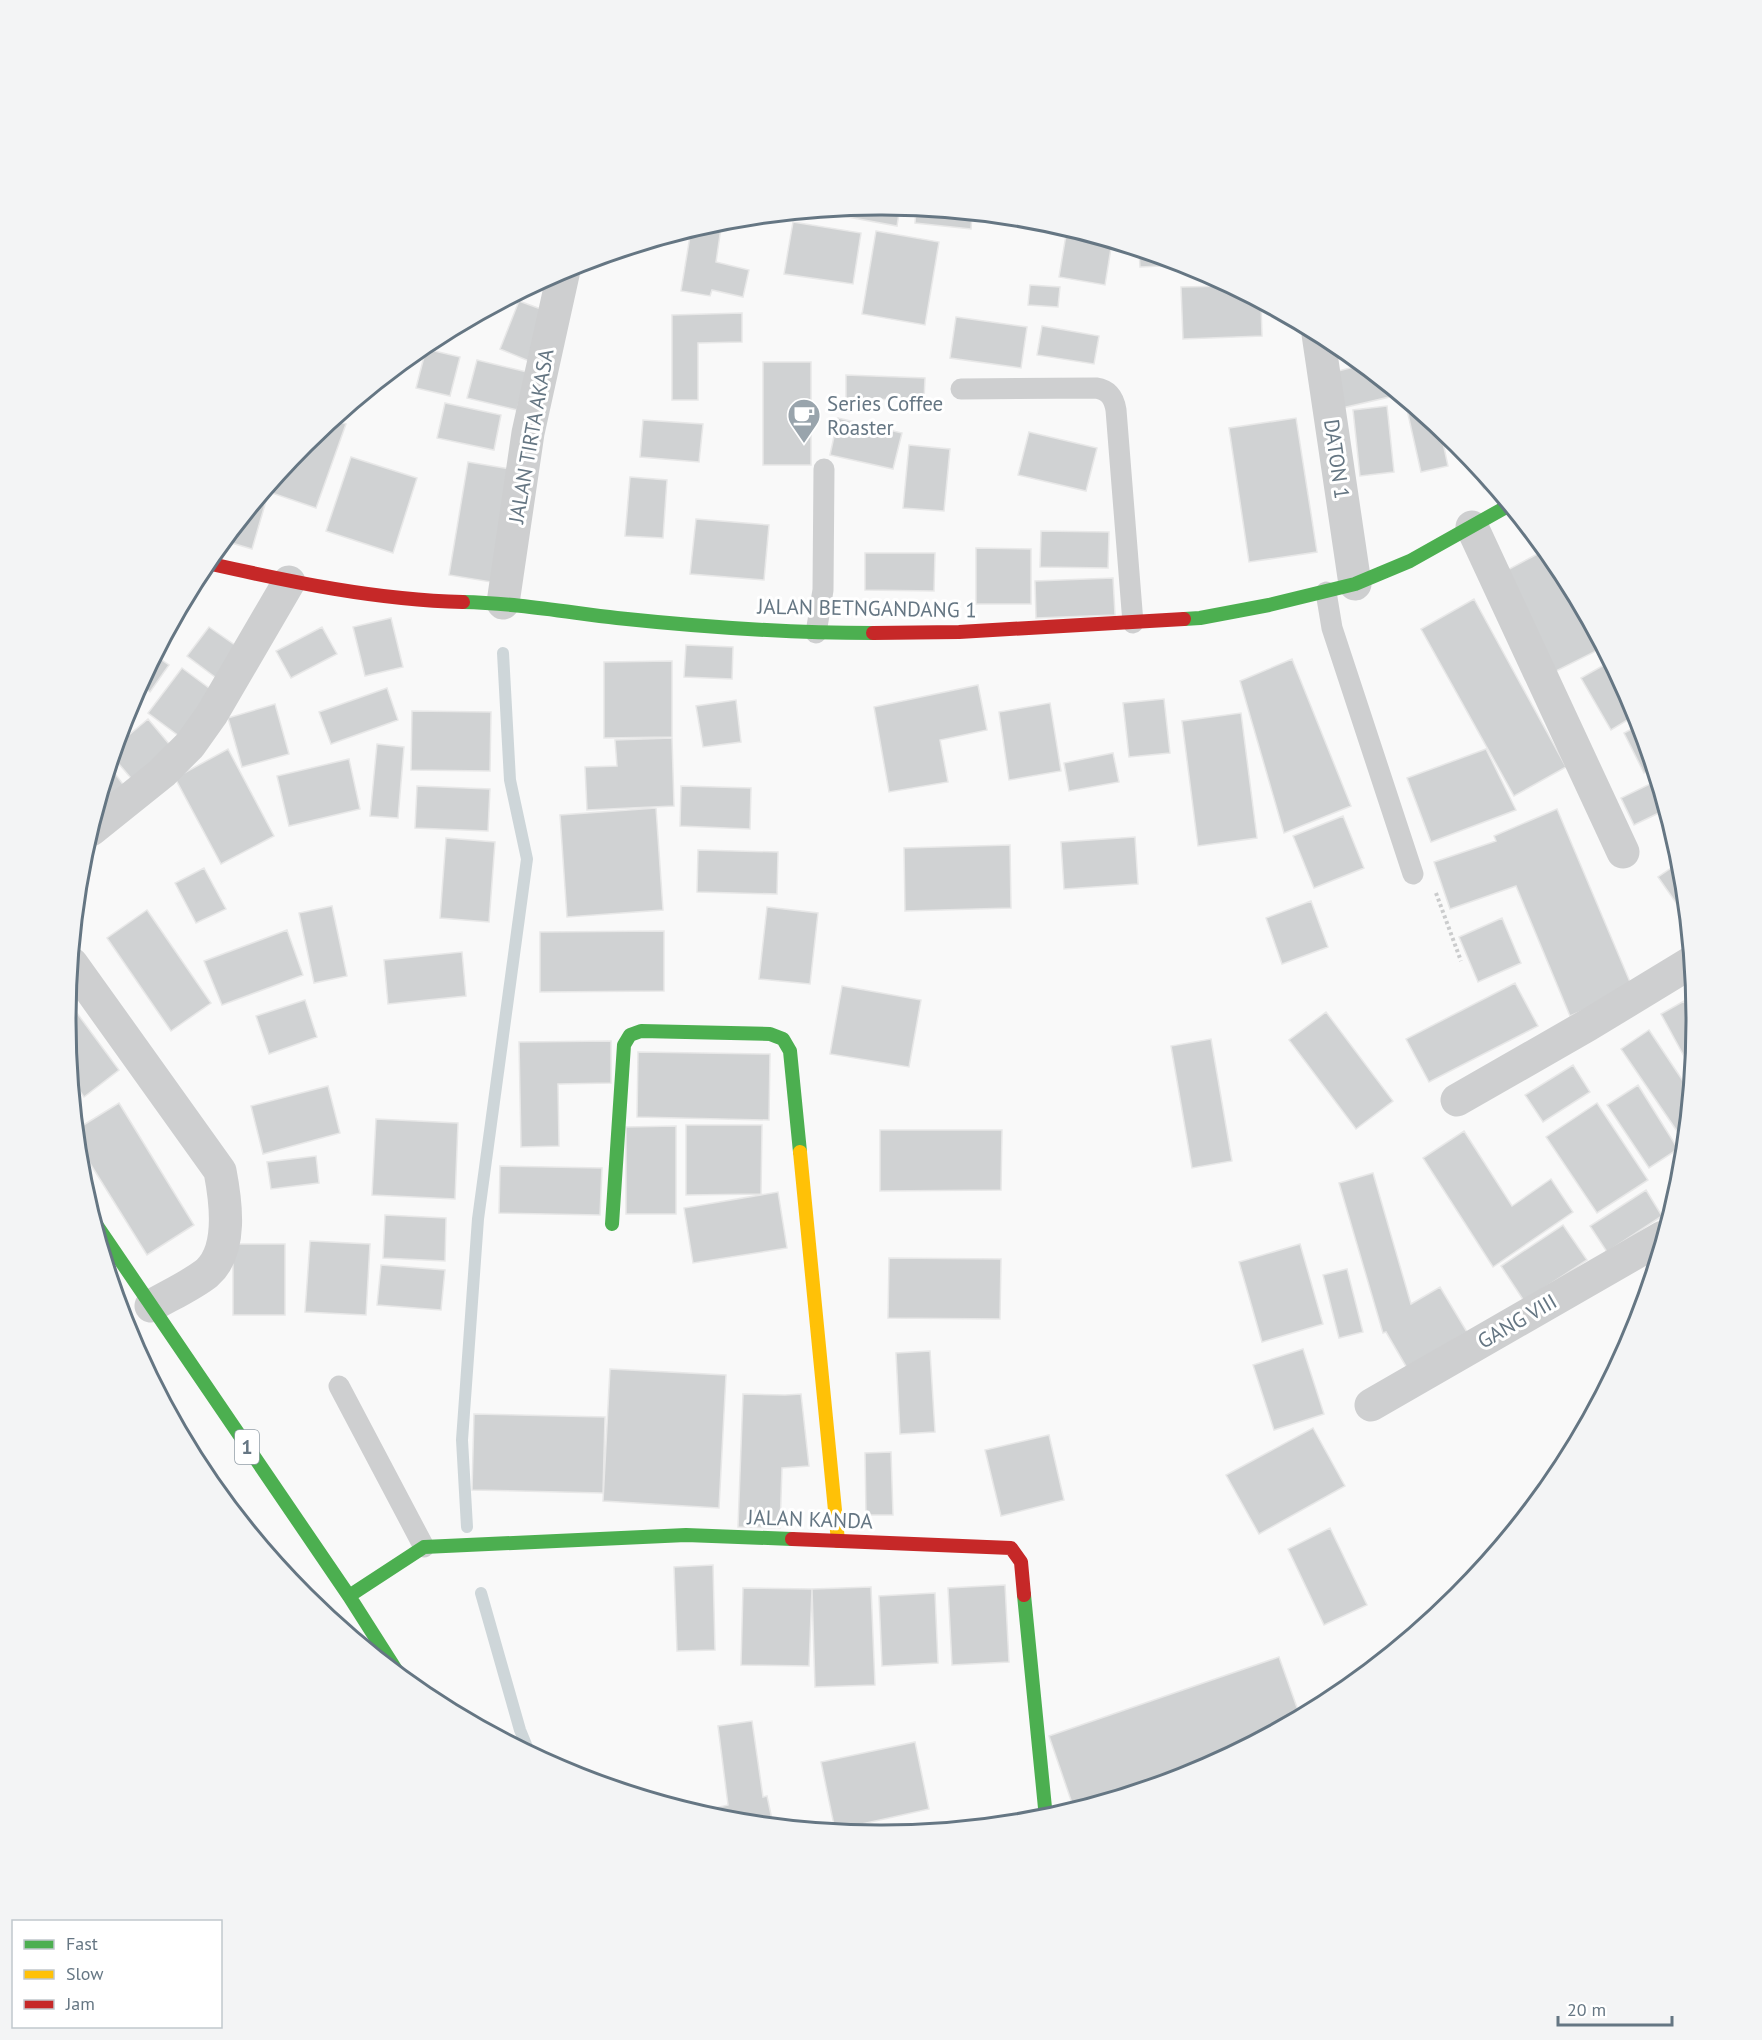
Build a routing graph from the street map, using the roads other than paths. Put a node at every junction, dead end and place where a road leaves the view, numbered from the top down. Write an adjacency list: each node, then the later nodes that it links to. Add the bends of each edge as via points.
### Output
1 (561, 282): 10 (street, JALAN TIRTA AKASA, via 528,433)
2 (1319, 345): 9 (street, DATON 1)
3 (961, 389): 11 (lane, via 1096,388 1112,396)
4 (824, 469): 12 (lane, via 823,590)
5 (1502, 510): 6 (main road, JALAN BETNGANDANG 1)
6 (1472, 527): 9 (main road, JALAN BETNGANDANG 1, via 1410,561); 14 (street)
7 (217, 565): 8 (main road, JALAN BETNGANDANG 1)
8 (289, 582): 10 (main road, JALAN BETNGANDANG 1, via 424,601); 13 (street, via 190,745)
9 (1340, 588): 11 (main road, JALAN BETNGANDANG 1, via 1200,618); 15 (lane, via 1332,628)
10 (503, 603): 12 (main road, JALAN BETNGANDANG 1, via 618,618)
11 (1133, 623): 12 (main road, JALAN BETNGANDANG 1, via 959,632)
12 (816, 633)
13 (102, 821)
14 (1623, 852)
15 (1413, 874)
16 (1684, 967): 18 (street)
17 (78, 972): 22 (street, via 220,1171 227,1207 220,1257 207,1273)
18 (1457, 1100)
19 (612, 1224): 25 (main road, via 624,1045 630,1035 640,1031 770,1034 783,1039 790,1051)
20 (1654, 1242): 24 (street, GANG VIII)
21 (108, 1243): 22 (main road, 1)
22 (151, 1306): 27 (main road, 1)
23 (339, 1386): 26 (lane)
24 (1371, 1405)
25 (838, 1541): 26 (main road, JALAN KANDA, via 686,1536); 29 (main road, JALAN KANDA, via 1011,1548 1021,1562)
26 (424, 1547): 27 (main road, JALAN KANDA)
27 (349, 1596): 28 (main road, 1)
28 (387, 1654)
29 (1045, 1807)

